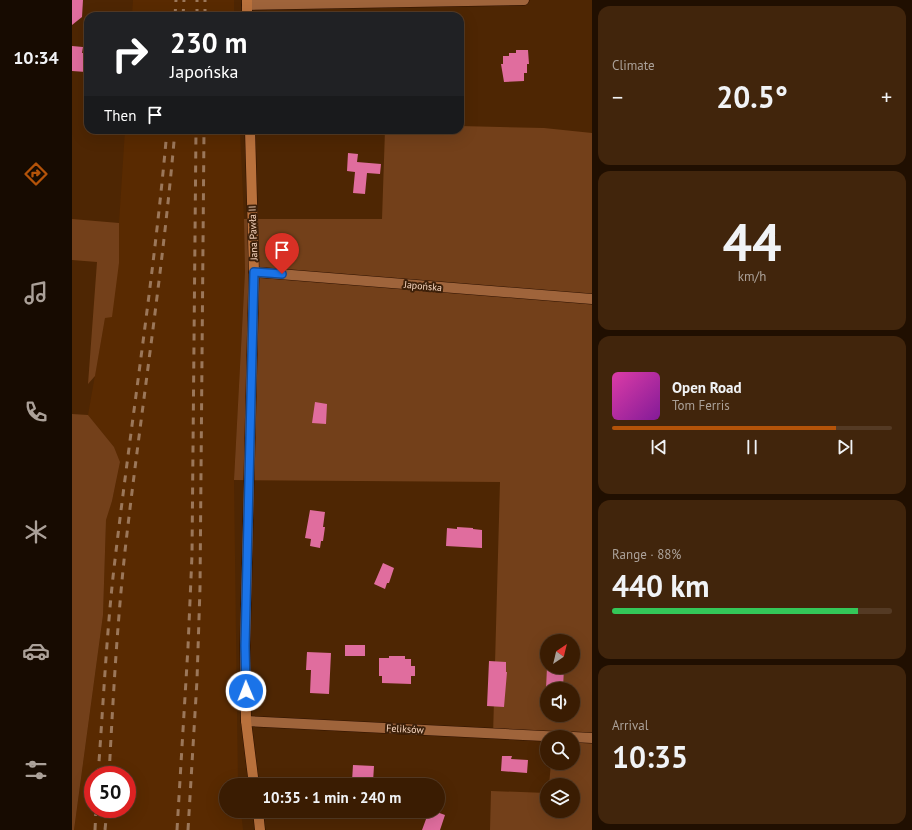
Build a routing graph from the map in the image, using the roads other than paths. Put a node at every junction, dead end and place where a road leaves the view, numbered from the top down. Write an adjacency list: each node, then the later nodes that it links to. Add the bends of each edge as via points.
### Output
1 (524, 0): 2 (street)
2 (247, 3)
3 (250, 134): 4 (main road, Jana Pawła II)
4 (254, 272): 5 (street, Japońska); 6 (main road, Jana Pawła II, via 245,646)
5 (592, 300)
6 (246, 721): 7 (street, Feliksów); 10 (main road, Jana Pawła II)
7 (540, 736)
8 (580, 737): 9 (street)
9 (592, 738)
10 (253, 778)
11 (259, 818): 12 (main road)
12 (260, 830)

